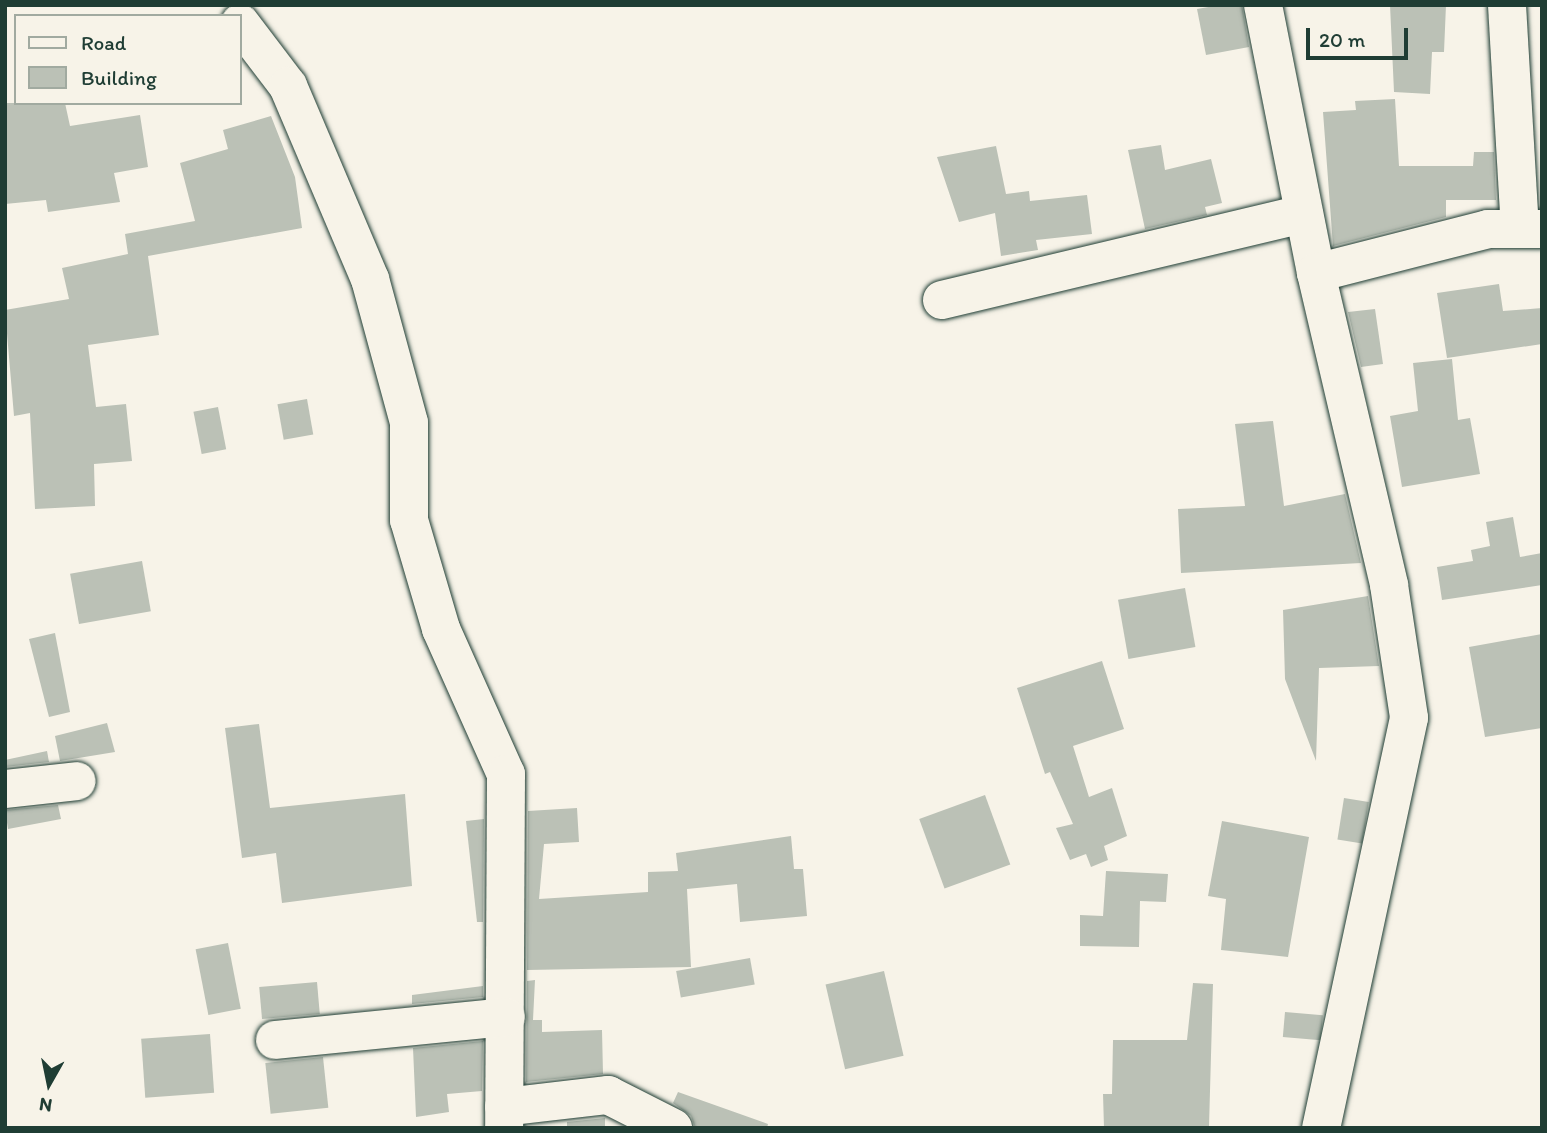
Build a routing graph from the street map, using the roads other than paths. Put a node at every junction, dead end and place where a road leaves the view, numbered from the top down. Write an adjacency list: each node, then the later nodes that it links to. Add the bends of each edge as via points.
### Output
1 (1264, 5): 4 (street)
2 (1507, 5): 5 (street)
3 (242, 26): 10 (street, via 288,86 370,279 409,423 409,520 441,629 506,774)
4 (1304, 214): 6 (street); 7 (street)
5 (1531, 228): 6 (street, via 1488,229)
6 (1316, 273): 14 (street, via 1389,585 1409,718)
7 (942, 300)
8 (76, 781): 9 (street)
9 (5, 789)
10 (506, 1017): 11 (street); 12 (street)
11 (275, 1040)
12 (504, 1117): 13 (street, via 608,1095)
13 (673, 1128)
14 (1321, 1128)

